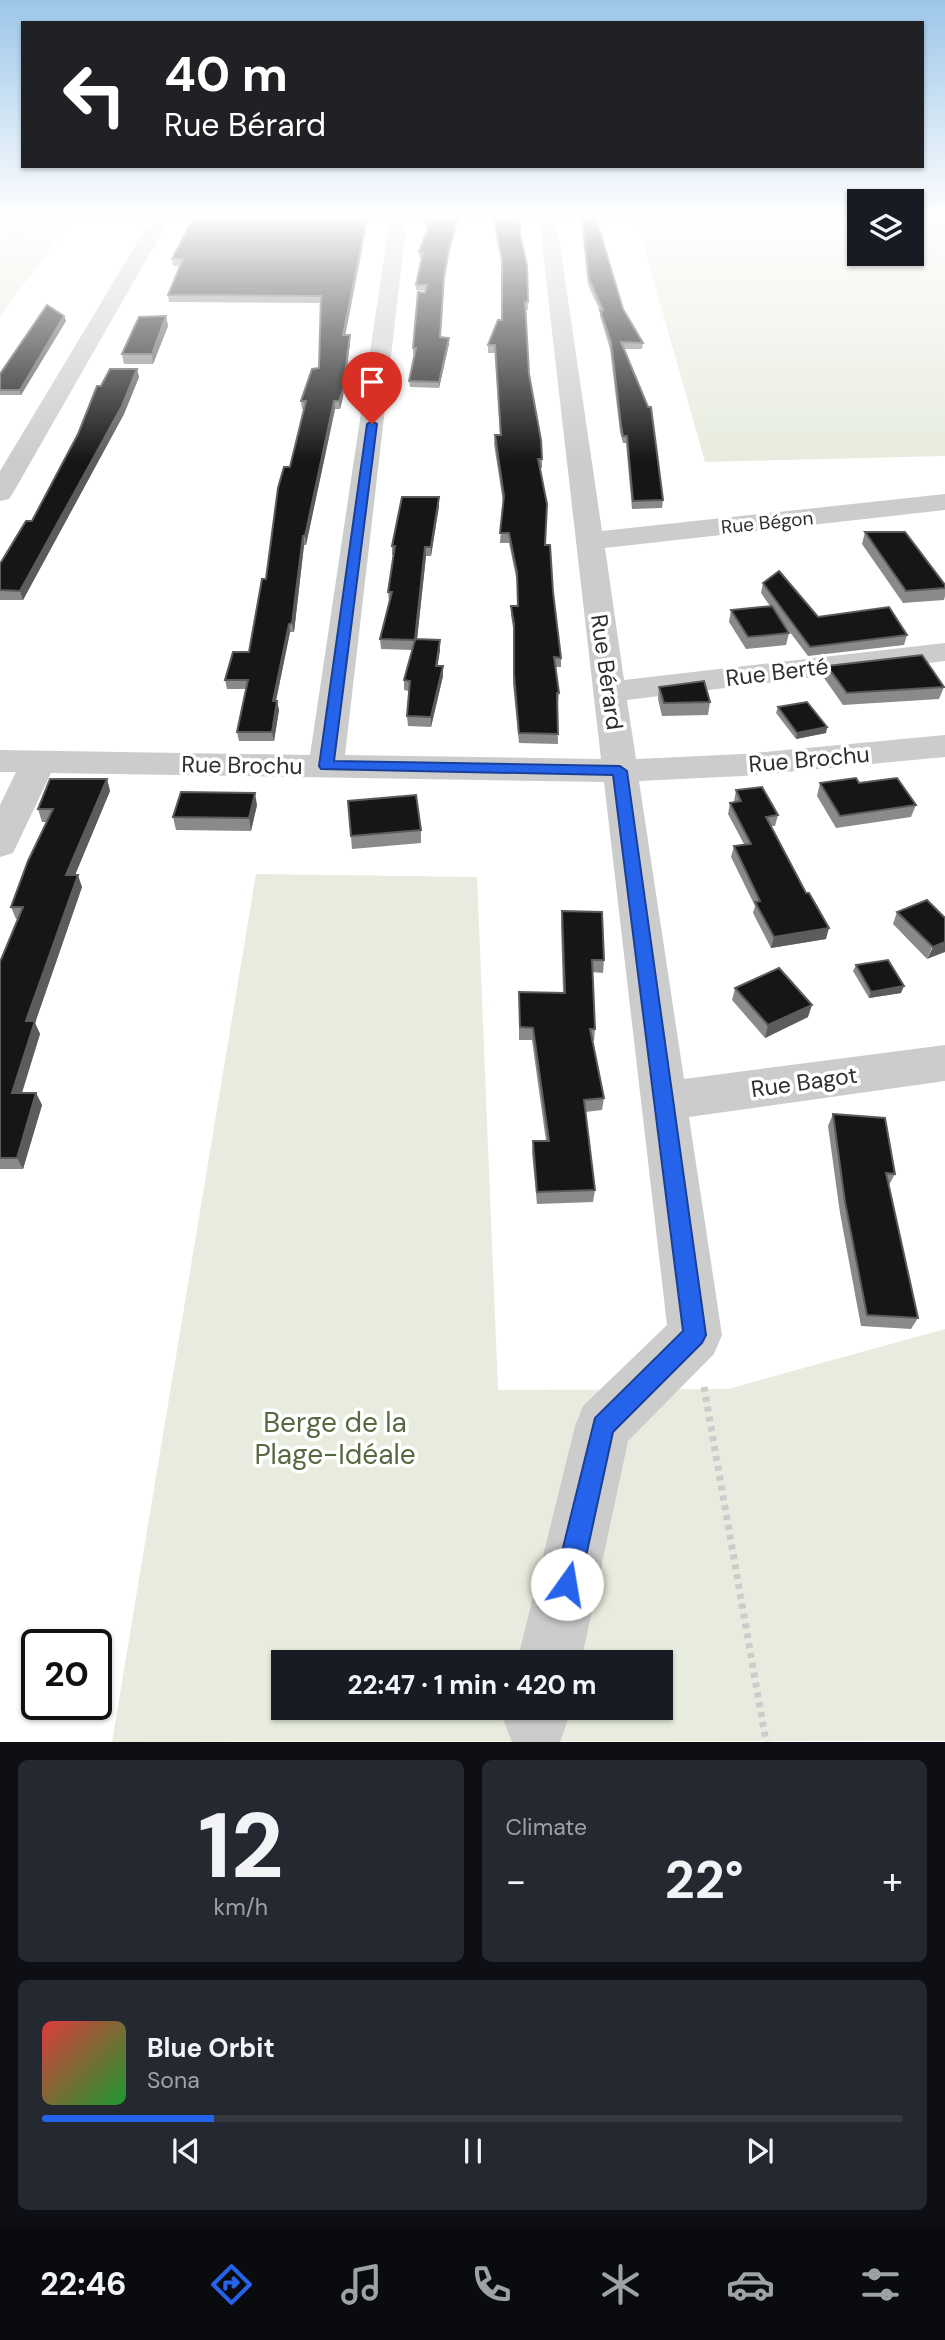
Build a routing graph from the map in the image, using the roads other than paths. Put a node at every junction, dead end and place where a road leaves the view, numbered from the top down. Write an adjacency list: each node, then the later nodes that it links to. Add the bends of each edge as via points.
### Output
1 (113, 299): 4 (street)
2 (387, 299): 12 (street)
3 (558, 299): 6 (street, Rue Bérard)
4 (0, 493)
5 (945, 502): 6 (street, Rue Bégon)
6 (590, 541): 8 (street, Rue Bérard)
7 (945, 652): 8 (street, Rue Berté)
8 (610, 692): 13 (street, Rue Bérard)
9 (945, 746): 13 (street, Rue Brochu)
10 (0, 761): 11 (street, Rue Brochu)
11 (39, 761): 12 (street, Rue Brochu); 14 (street)
12 (326, 766): 13 (street, Rue Brochu)
13 (620, 771): 16 (street, Rue Bérard)
14 (0, 844)
15 (945, 1063): 16 (street, Rue Bagot)
16 (664, 1101): 17 (street, Rue Bérard, via 695,1335 603,1426)
17 (552, 1650)

